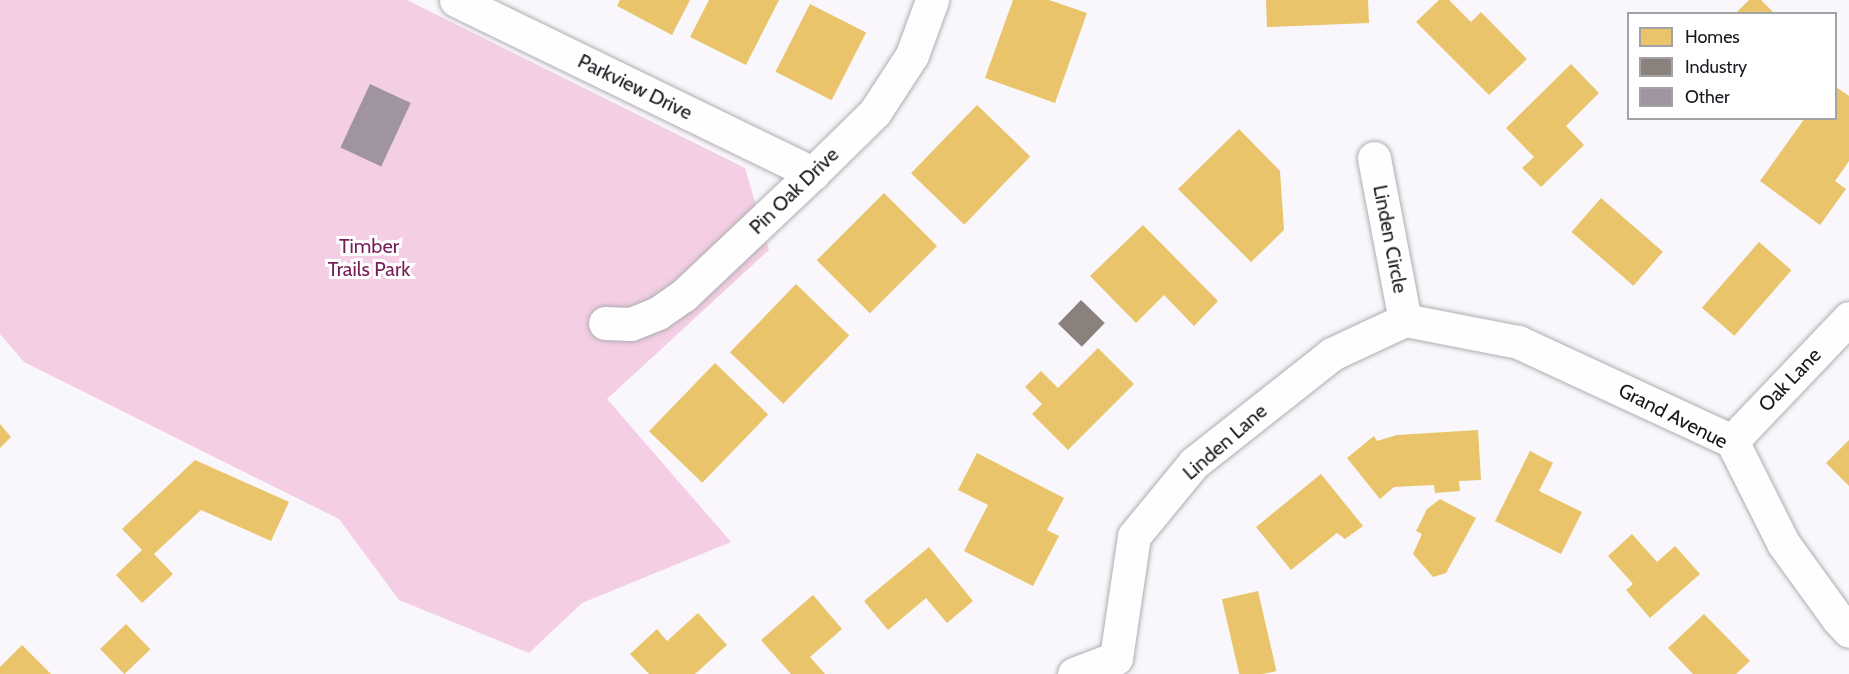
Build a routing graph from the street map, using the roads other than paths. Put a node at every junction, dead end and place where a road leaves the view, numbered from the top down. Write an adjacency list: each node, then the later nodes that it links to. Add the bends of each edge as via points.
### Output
1 (456, 0): 4 (street, Parkview Drive)
2 (932, 0): 4 (street, Pin Oak Drive, via 912,55 875,112)
3 (1374, 158): 6 (street, Linden Circle)
4 (813, 173): 7 (street, Pin Oak Drive, via 684,295 658,313 631,324)
5 (1849, 318): 8 (street, Oak Lane)
6 (1406, 320): 8 (street, Grand Avenue, via 1518,342); 10 (street, Linden Lane, via 1332,354 1194,463 1134,536)
7 (605, 323)
8 (1732, 441): 9 (street, Grand Avenue, via 1784,543)
9 (1849, 631)
10 (1120, 666): 11 (street)
11 (1074, 674)

